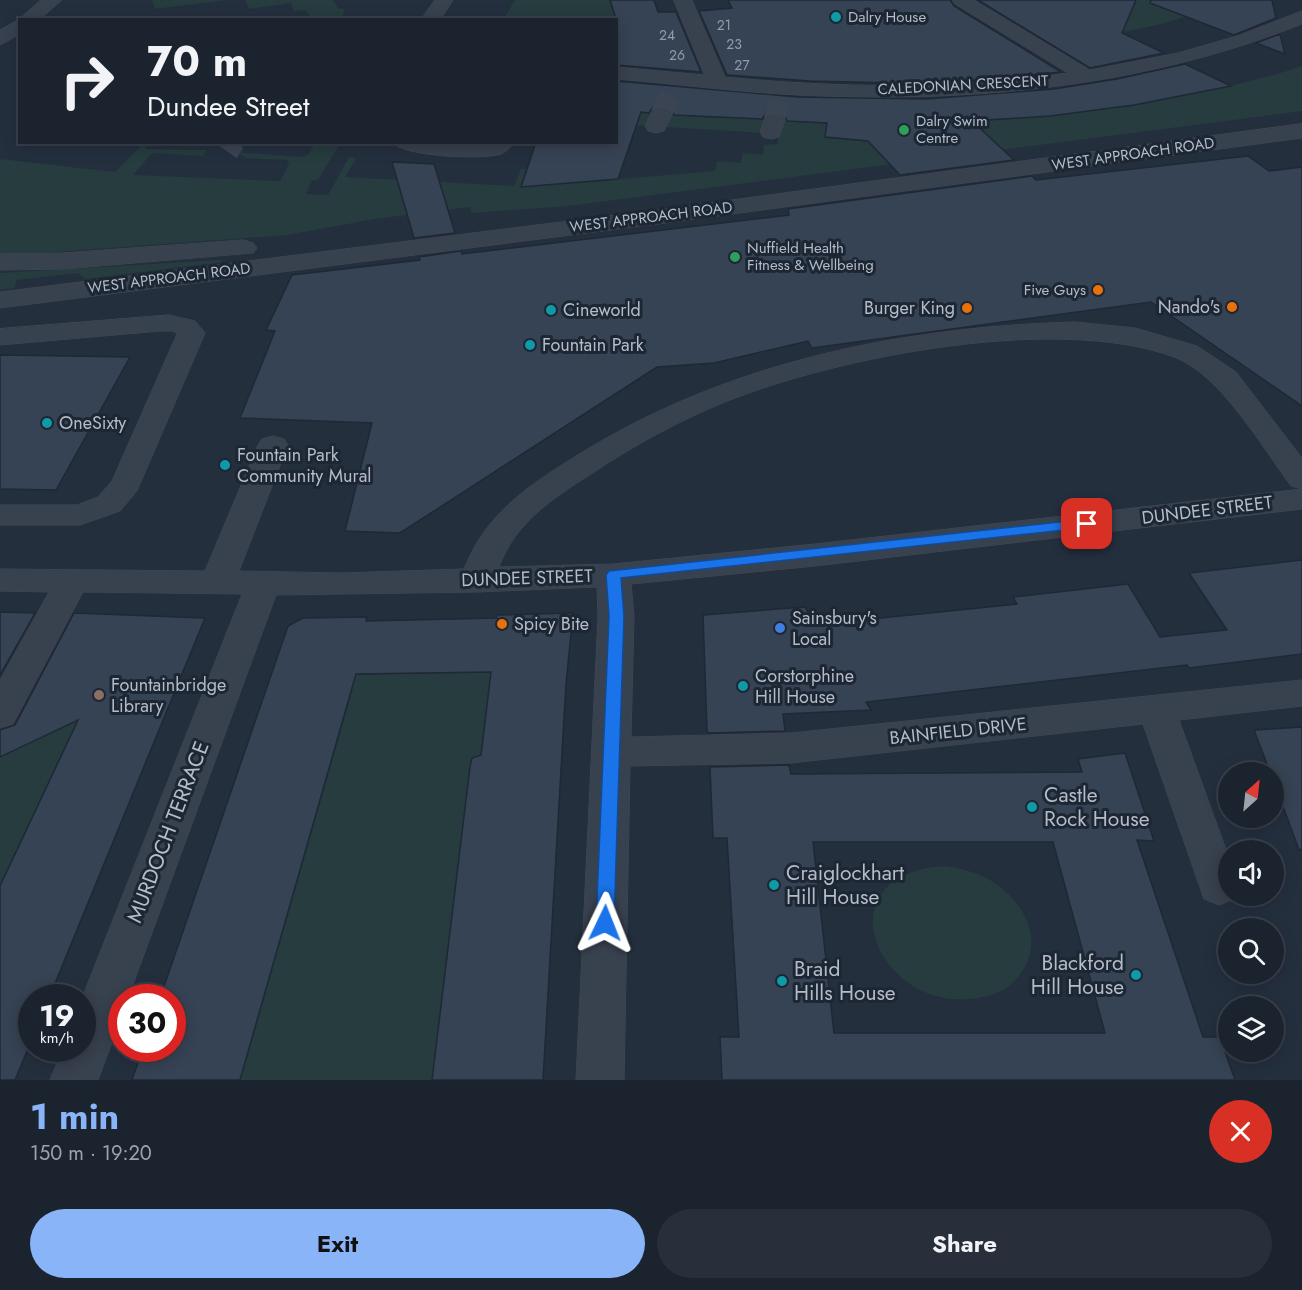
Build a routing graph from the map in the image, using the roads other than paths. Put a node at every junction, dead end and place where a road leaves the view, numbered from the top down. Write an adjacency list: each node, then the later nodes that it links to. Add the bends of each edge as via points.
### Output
1 (53, 0): 6 (street)
2 (444, 0): 7 (street)
3 (683, 0): 12 (street)
4 (961, 0): 11 (street)
5 (1298, 9): 11 (street, CALEDONIAN CRESCENT, via 1251,37 1207,51)
6 (24, 18)
7 (431, 18)
8 (18, 23): 9 (street)
9 (0, 39)
10 (618, 73): 12 (street, CALEDONIAN CRESCENT, via 676,85)
11 (1085, 75): 12 (street, CALEDONIAN CRESCENT, via 932,89 777,110)
12 (717, 82)
13 (1302, 118): 21 (street, WEST APPROACH ROAD, via 332,241)
14 (1302, 131): 17 (street, WEST APPROACH ROAD)
15 (407, 144): 16 (street, via 484,151)
16 (501, 144)
17 (1085, 161): 18 (street, WEST APPROACH ROAD); 19 (street, via 1037,176)
18 (900, 184): 20 (street); 24 (street, WEST APPROACH ROAD)
19 (987, 185)
20 (945, 190)
21 (63, 261): 22 (street, WEST APPROACH ROAD); 23 (street, WEST APPROACH ROAD)
22 (0, 262)
23 (0, 268)
24 (0, 300)
25 (0, 337): 29 (street, via 160,323 177,323 191,333 126,484 109,504 80,515)
26 (273, 445): 34 (street)
27 (1302, 479): 33 (street, via 1226,378 1215,366 1187,350 1140,337 1087,331 966,338 906,346 775,375 696,405 633,435 564,477 506,523 490,545)
28 (1302, 499): 30 (street, DUNDEE STREET)
29 (0, 515)
30 (614, 575): 33 (street, DUNDEE STREET); 39 (street)
31 (0, 580): 32 (street, DUNDEE STREET)
32 (72, 581): 34 (street, DUNDEE STREET); 38 (street)
33 (477, 581): 35 (street, DUNDEE STREET)
34 (218, 584): 35 (street, DUNDEE STREET)
35 (263, 584): 41 (street, MURDOCH TERRACE)
36 (1302, 693): 37 (street, BAINFIELD DRIVE)
37 (1156, 710): 39 (street, BAINFIELD DRIVE, via 790,748); 40 (street)
38 (0, 714)
39 (612, 752): 42 (street)
40 (1218, 884)
41 (74, 1080)
42 (600, 1080)

